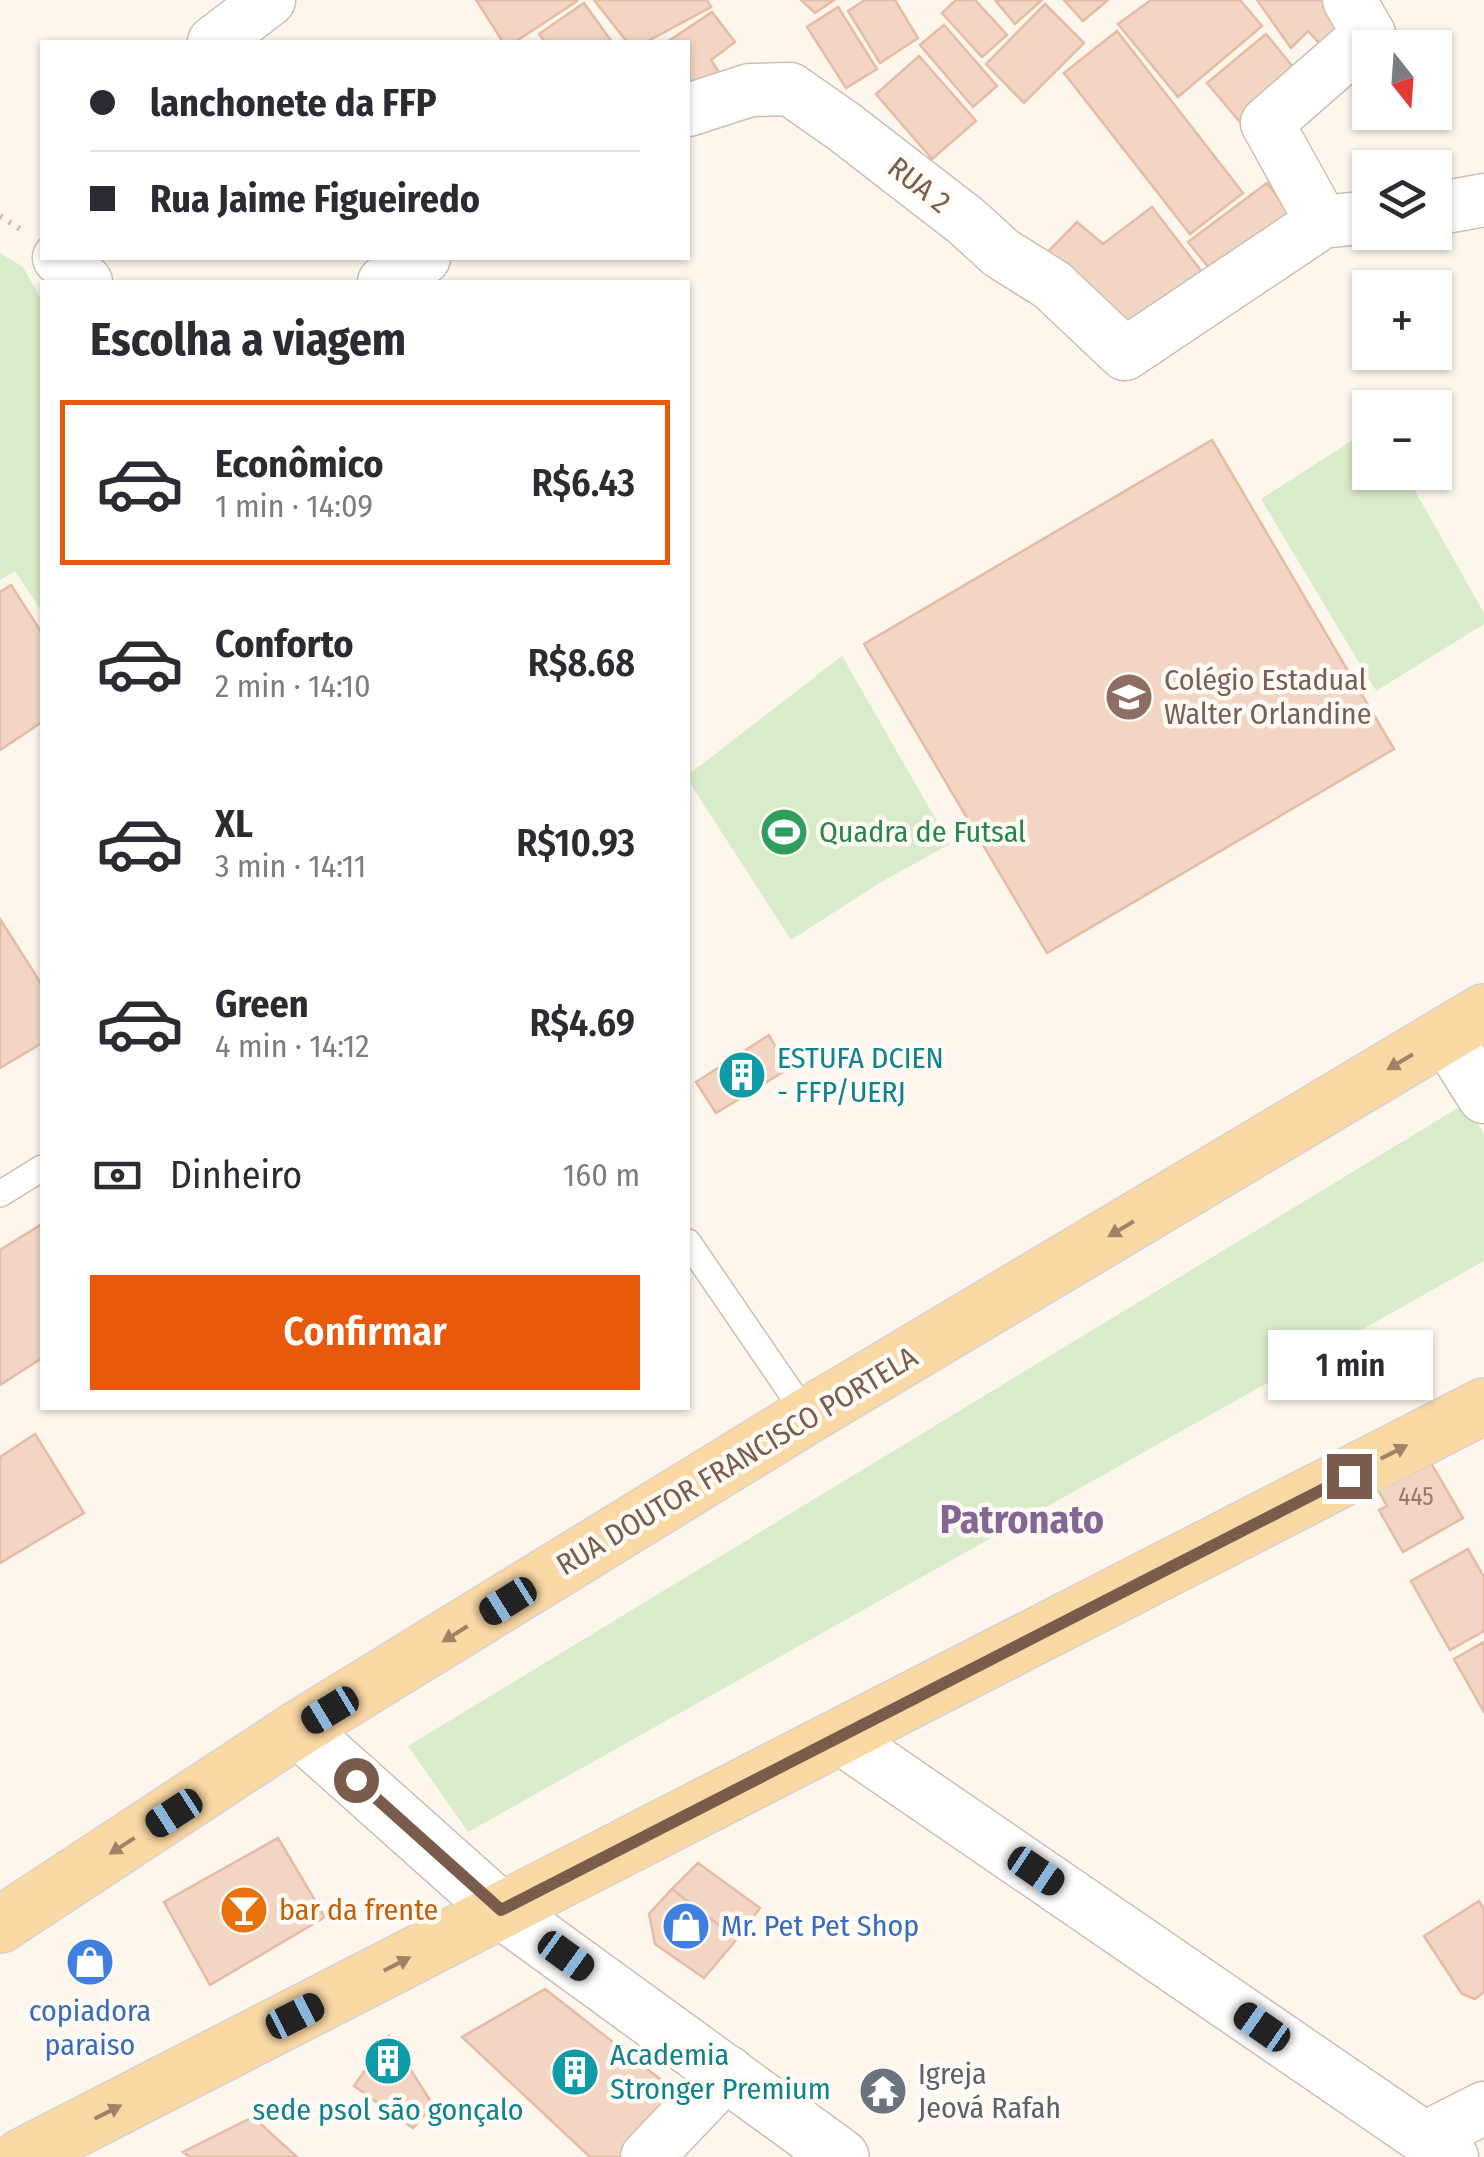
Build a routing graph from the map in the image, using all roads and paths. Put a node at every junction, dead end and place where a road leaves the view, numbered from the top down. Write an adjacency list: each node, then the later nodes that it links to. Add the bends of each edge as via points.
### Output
1 (269, 0): 3 (street)
2 (1348, 0): 7 (street, via 1369,34 1267,122)
3 (217, 40)
4 (690, 109): 7 (street, RUA 2, via 750,90 790,89 1052,285 1125,354)
5 (1484, 200): 6 (street)
6 (1452, 207)
7 (1346, 220)
8 (60, 260): 10 (street)
9 (421, 260): 11 (street)
10 (84, 280)
11 (387, 280)
12 (1465, 1024): 13 (street); 18 (main road, RUA DOUTOR FRANCISCO PORTELA, one-way to 18)
13 (1484, 1097)
14 (40, 1169): 15 (lane)
15 (0, 1194)
16 (690, 1245): 18 (lane)
17 (1484, 1406): 20 (main road, one-way to 17)
18 (806, 1416): 19 (main road, RUA DOUTOR FRANCISCO PORTELA, one-way to 19)
19 (298, 1729): 21 (street); 22 (main road, RUA DOUTOR FRANCISCO PORTELA, one-way to 22)
20 (841, 1738): 21 (main road); 25 (street)
21 (501, 1910): 23 (street); 26 (main road, one-way to 21)
22 (0, 1925)
23 (728, 2072): 27 (street); 28 (street)
24 (1484, 2108): 25 (street)
25 (1438, 2147)
26 (21, 2157)
27 (648, 2157)
28 (841, 2157)

